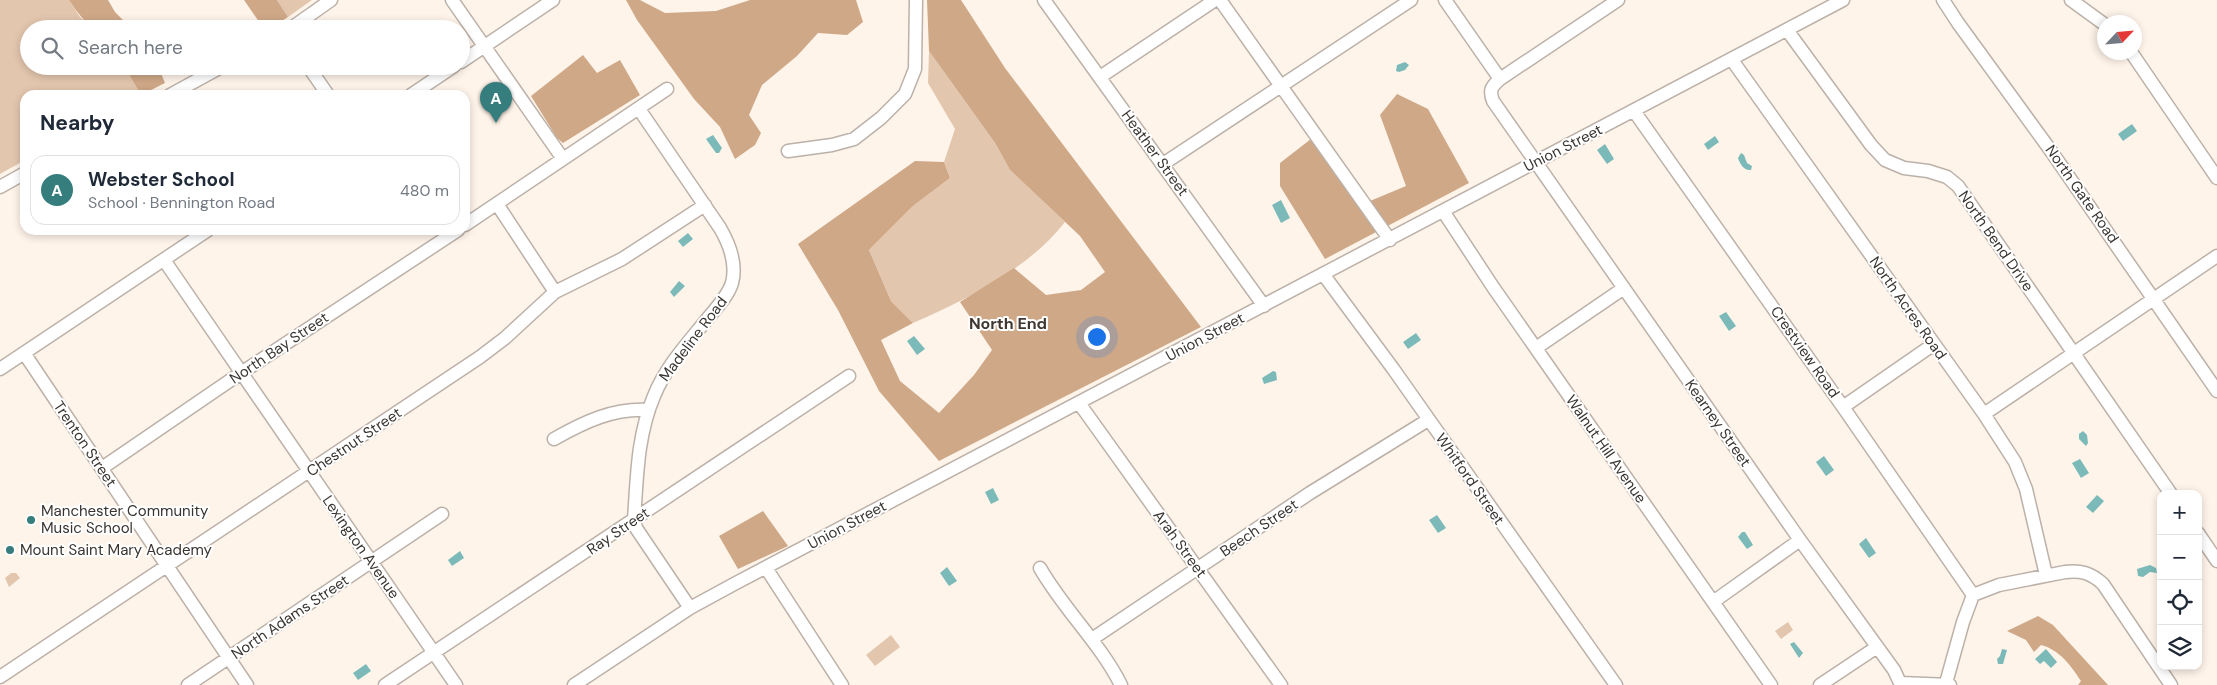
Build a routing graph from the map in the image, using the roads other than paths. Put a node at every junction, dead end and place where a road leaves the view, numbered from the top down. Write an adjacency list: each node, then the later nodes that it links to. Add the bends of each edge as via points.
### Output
1 (332, 0): 15 (street)
2 (452, 0): 16 (street)
3 (553, 0): 19 (street)
4 (916, 0): 35 (street, via 915,69 905,94 854,139)
5 (1044, 0): 26 (street, Heather Street)
6 (1215, 0): 26 (street)
7 (1220, 0): 28 (street)
8 (1411, 0): 28 (street)
9 (1445, 0): 27 (street)
10 (1618, 0): 27 (street)
11 (1843, 0): 18 (street, Union Street)
12 (1944, 0): 54 (street, North Gate Road)
13 (2071, 0): 14 (street)
14 (2097, 19)
15 (303, 20)
16 (466, 20)
17 (470, 25): 19 (street)
18 (1787, 30): 21 (street, Union Street); 59 (street, North Bend Drive, via 1870,145 1886,160 1904,168 1928,170 1947,177 1958,186)
19 (485, 46): 20 (street); 36 (street)
20 (470, 56)
21 (1732, 60): 34 (street, Union Street); 56 (street, North Acres Road)
22 (2136, 60): 40 (street)
23 (206, 75): 29 (street)
24 (314, 75): 30 (street)
25 (441, 75): 31 (street)
26 (1100, 77): 38 (street, Heather Street)
27 (1500, 79): 37 (street, Kearney Street, via 1490,92 1493,101)
28 (1283, 86): 38 (street); 48 (street)
29 (179, 90)
30 (325, 90)
31 (418, 90)
32 (667, 90): 33 (street)
33 (639, 109): 36 (street); 43 (street, Madeline Road)
34 (1634, 111): 37 (street, Union Street); 65 (street, Crestview Road)
35 (788, 150)
36 (563, 159): 42 (street)
37 (1535, 162): 44 (street, Union Street); 52 (street, Kearney Street)
38 (1163, 164): 55 (street, Heather Street)
39 (20, 176): 41 (street)
40 (2217, 178)
41 (0, 187)
42 (497, 204): 45 (street); 53 (street)
43 (705, 205): 53 (street, Chestnut Street, via 622,260); 66 (street, Madeline Road, via 732,252 732,283 662,378)
44 (1443, 211): 48 (street, Union Street); 57 (street, Walnut Hill Avenue)
45 (470, 222)
46 (201, 235): 50 (street)
47 (450, 235): 61 (street, North Bay Street)
48 (1390, 240): 51 (street, Union Street)
49 (2217, 256): 54 (street)
50 (164, 260): 58 (street); 61 (street, Lexington Avenue)
51 (1323, 274): 55 (street, Union Street); 68 (street, Whitford Street)
52 (1624, 288): 57 (street); 76 (street, Kearney Street)
53 (555, 292): 71 (street, Chestnut Street, via 487,352)
54 (2154, 299): 59 (street); 63 (street, North Gate Road)
55 (1264, 306): 64 (street, Union Street)
56 (1934, 344): 65 (street); 67 (street, North Acres Road)
57 (1536, 348): 85 (street, Walnut Hill Avenue)
58 (24, 353): 60 (street); 70 (street, Trenton Street)
59 (2074, 353): 67 (street); 72 (street, North Bend Drive)
60 (0, 369)
61 (241, 373): 70 (street, North Bay Street); 71 (street, Lexington Avenue)
62 (849, 376): 74 (street, Ray Street)
63 (2217, 391)
64 (1079, 403): 80 (street, Union Street); 82 (street, Arah Street)
65 (1843, 407): 84 (street, Crestview Road)
66 (648, 410): 69 (street, via 626,410 596,418); 74 (street, Madeline Road, via 638,461)
67 (1984, 414): 83 (street, North Acres Road, via 2015,462 2026,489)
68 (1428, 420): 82 (street, Beech Street, via 1310,493); 102 (street, Whitford Street)
69 (554, 439)
70 (102, 468): 79 (street, Trenton Street)
71 (309, 472): 78 (street, Lexington Avenue); 79 (street, Chestnut Street)
72 (2168, 490)
73 (442, 514): 78 (street, North Adams Street)
74 (634, 520): 86 (street); 89 (street, Ray Street)
75 (2199, 535): 77 (street)
76 (1800, 540): 85 (street); 88 (street, Kearney Street)
77 (2217, 560)
78 (372, 562): 89 (street, Lexington Avenue); 90 (street, North Adams Street)
79 (166, 566): 90 (street, Trenton Street); 91 (street, Chestnut Street)
80 (766, 568): 86 (street, Union Street); 92 (street)
81 (1040, 568): 87 (street)
82 (1198, 569): 87 (street, Beech Street); 101 (street, Arah Street)
83 (2046, 575): 84 (street, via 1999,585); 105 (street, via 2075,571 2095,577)
84 (1973, 595): 94 (street)
85 (1713, 602): 103 (street, Walnut Hill Avenue)
86 (690, 608): 99 (street, Union Street)
87 (1092, 639): 100 (street)
88 (1877, 647): 93 (street, Kearney Street); 104 (street)
89 (434, 652): 97 (street, Ray Street); 98 (street, Lexington Avenue)
90 (229, 658): 95 (street, North Adams Street); 96 (street, Trenton Street)
91 (0, 678)
92 (835, 683)
93 (1901, 684): 94 (street)
94 (1948, 684)
95 (188, 685)
96 (247, 685)
97 (385, 685)
98 (456, 685)
99 (574, 685)
100 (1121, 685)
101 (1281, 685)
102 (1616, 685)
103 (1771, 685)
104 (1820, 685)
105 (2171, 685)

